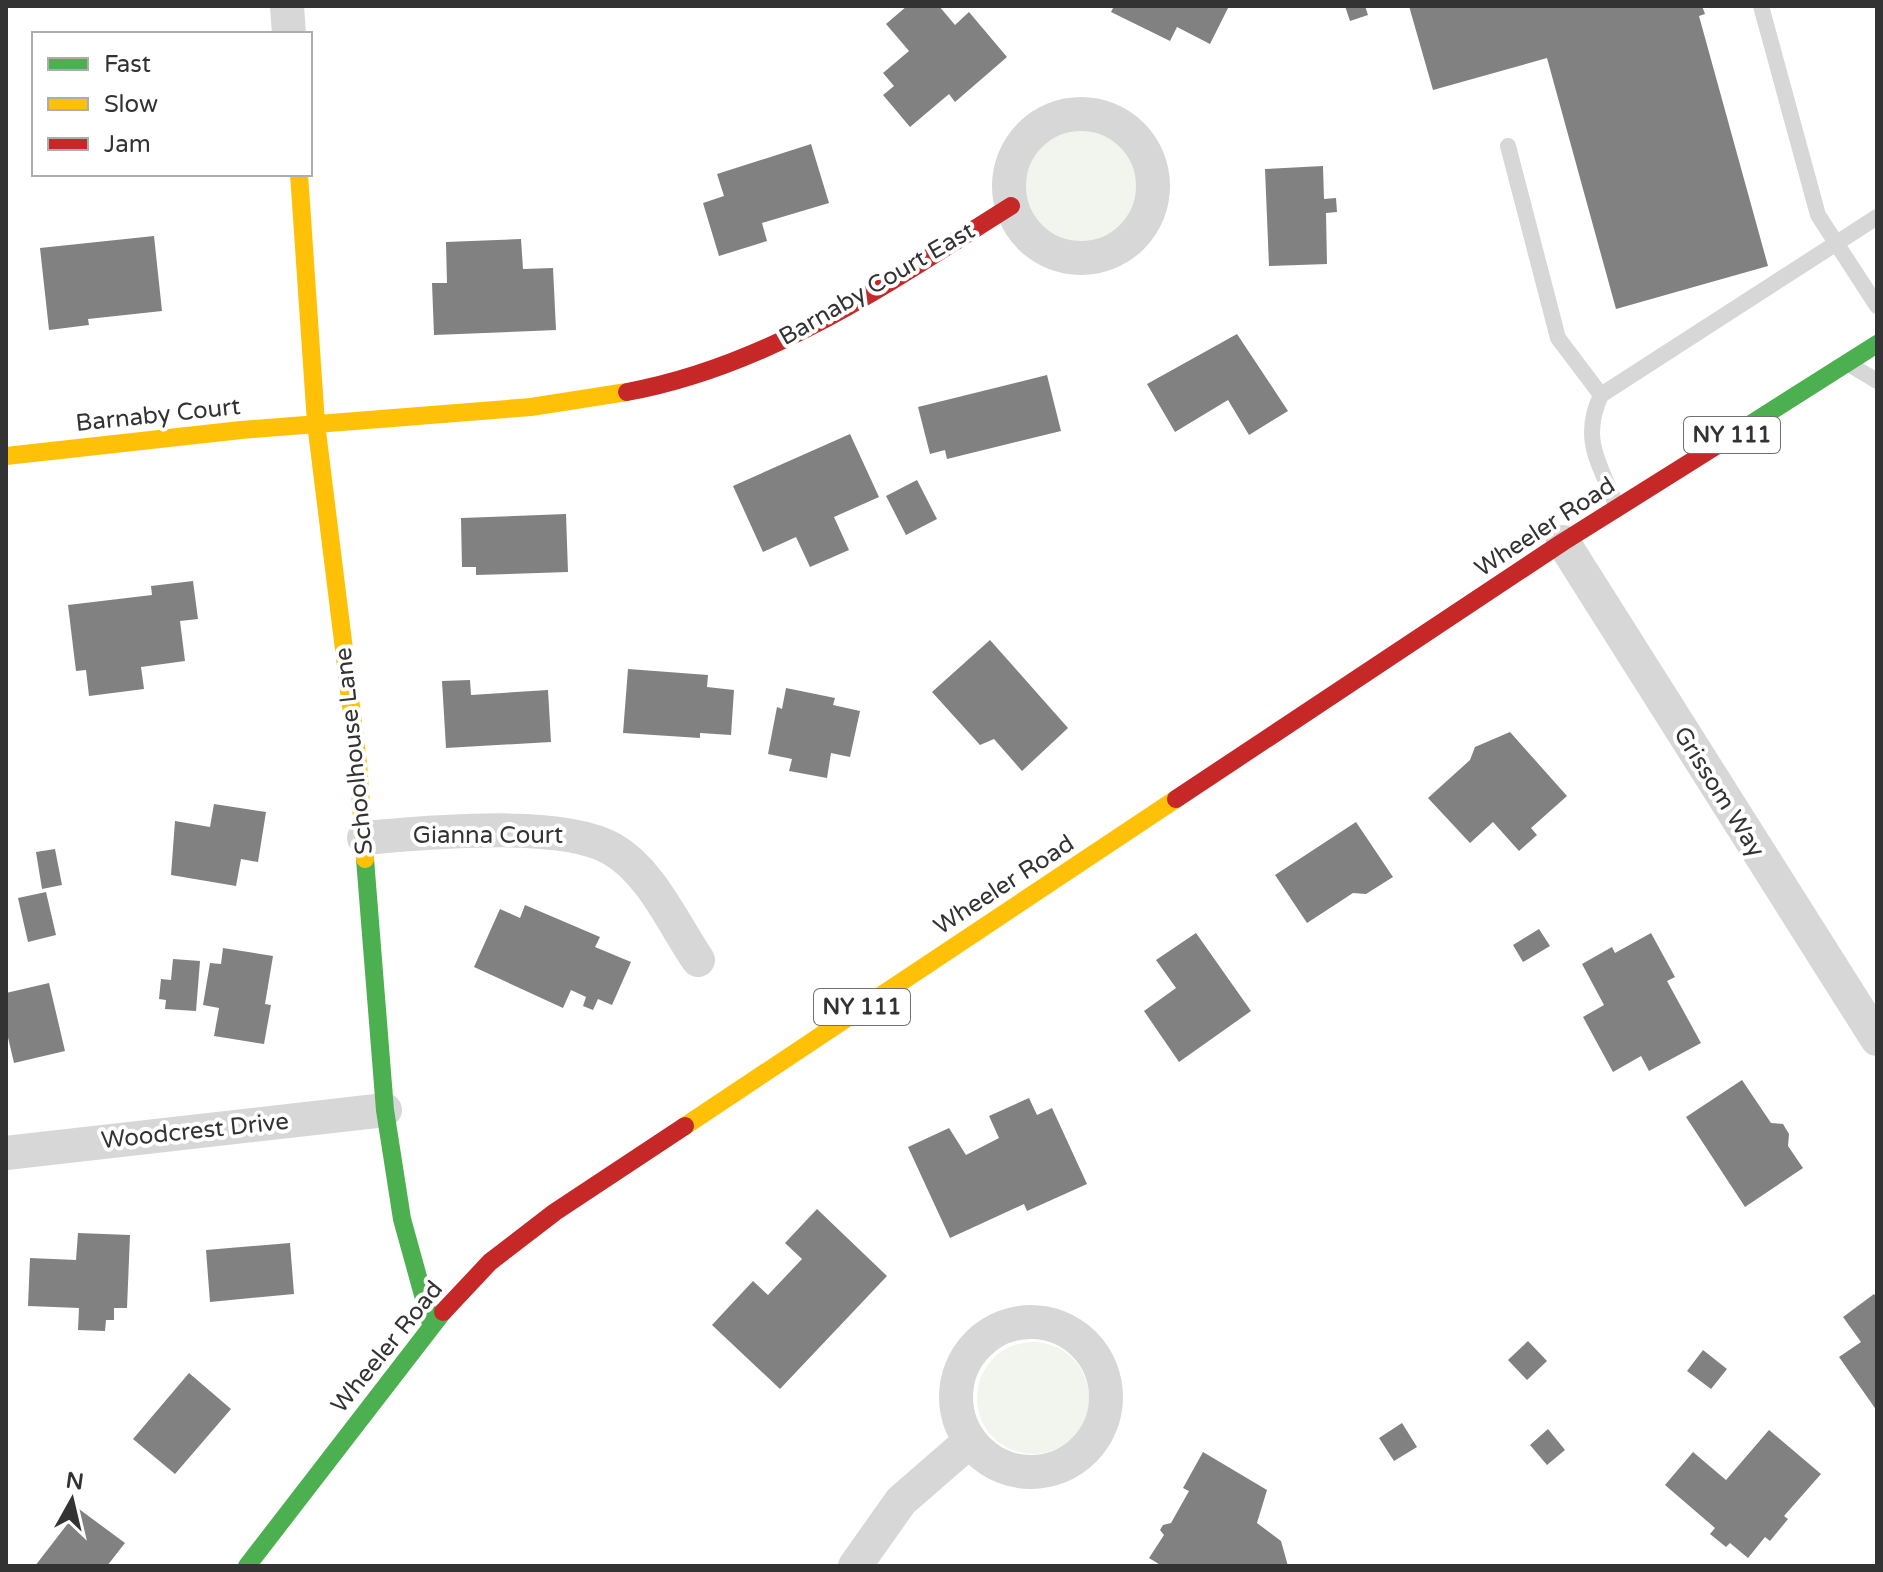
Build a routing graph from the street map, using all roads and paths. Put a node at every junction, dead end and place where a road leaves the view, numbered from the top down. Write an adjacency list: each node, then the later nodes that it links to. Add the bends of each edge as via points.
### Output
1 (287, 6): 3 (street)
2 (1761, 6): 8 (lane, via 1818,215)
3 (289, 32)
4 (1508, 146): 13 (lane, via 1558,338)
5 (299, 176): 14 (street, Schoolhouse Lane)
6 (1011, 206): 6 (street, via 1021,228 1060,256 1108,254 1144,223 1153,200 1153,176 1146,153 1132,134 1089,113 1065,114 1043,123 1012,160); 14 (street, Barnaby Court East, via 835,314 737,361 634,392 500,413)
7 (1877, 217): 8 (lane)
8 (1835, 241): 9 (lane); 13 (lane)
9 (1877, 306)
10 (1877, 344): 11 (street, Wheeler Road / NY 111)
11 (1847, 363): 12 (lane); 16 (street, Wheeler Road / NY 111)
12 (1877, 381)
13 (1601, 395): 16 (lane, via 1591,418 1591,439)
14 (316, 423): 15 (street, Barnaby Court); 18 (street, Schoolhouse Lane)
15 (6, 456)
16 (1617, 508): 17 (street, Wheeler Road / NY 111)
17 (1563, 542): 20 (street, Grissom Way); 23 (street, Wheeler Road / NY 111, via 555,1212 490,1262)
18 (364, 838): 19 (street, Gianna Court, via 510,832 594,841 630,863); 21 (street, Schoolhouse Lane)
19 (698, 960)
20 (1877, 1039)
21 (385, 1110): 22 (street, Woodcrest Drive); 23 (street, Schoolhouse Lane, via 402,1219)
22 (6, 1153)
23 (431, 1324): 25 (street, Wheeler Road / NY 111)
24 (970, 1441): 24 (street, via 1009,1469 1057,1468 1078,1456 1095,1438 1106,1392 1101,1368 1087,1347 1067,1331 1043,1323 1018,1323 974,1347 961,1369 956,1393 959,1419); 26 (street, via 901,1501)
25 (247, 1566)
26 (855, 1566)

